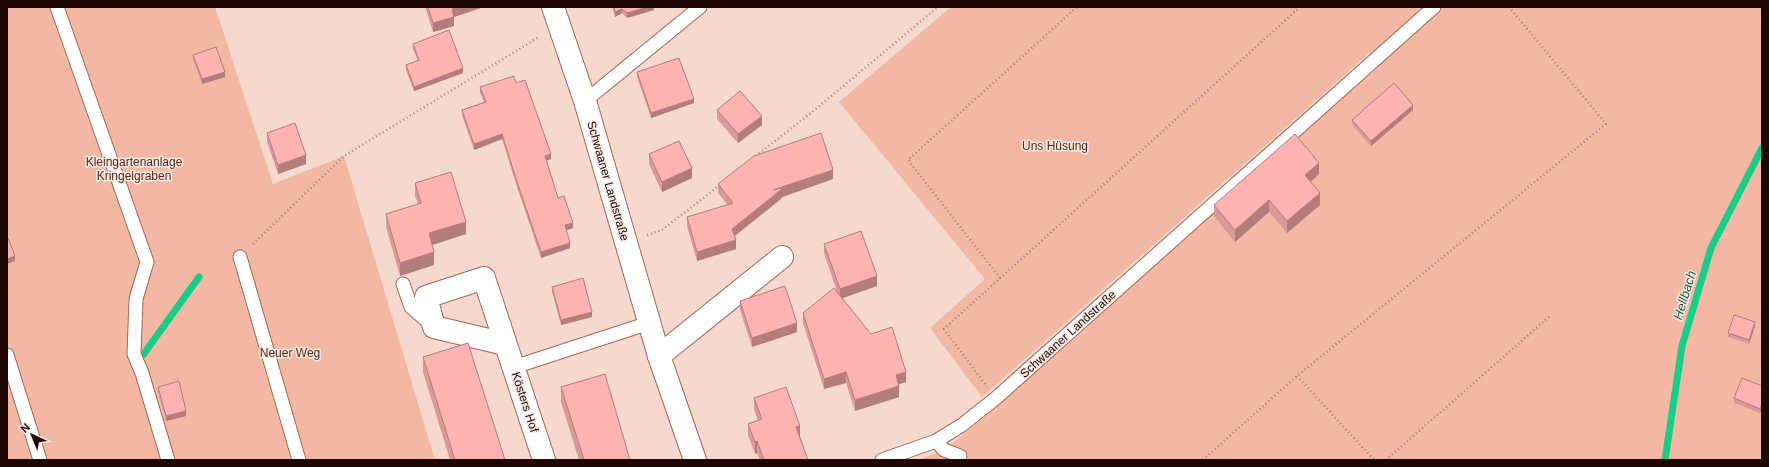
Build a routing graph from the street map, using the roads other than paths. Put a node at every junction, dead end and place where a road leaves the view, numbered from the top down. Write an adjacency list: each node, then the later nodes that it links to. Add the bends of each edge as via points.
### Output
1 (57, 7): 18 (lane, via 147,262 136,299 134,354)
2 (700, 7): 5 (lane)
3 (1434, 7): 15 (lane, Schwaaner Landstraße, via 996,398 962,425)
4 (556, 16): 5 (street, Schwaaner Landstraße)
5 (585, 101): 9 (street, Schwaaner Landstraße)
6 (240, 257): 19 (lane)
7 (782, 257): 13 (street)
8 (403, 284): 10 (lane, via 410,307)
9 (650, 323): 13 (street, Schwaaner Landstraße); 14 (lane)
10 (434, 327): 11 (street); 11 (street, Kösters Hof, via 426,297 484,278)
11 (506, 344): 14 (street, Kösters Hof)
12 (7, 356): 17 (lane)
13 (659, 356): 21 (street, Schwaaner Landstraße)
14 (514, 367): 20 (street, Kösters Hof)
15 (936, 441): 16 (lane, via 944,450); 22 (lane, Schwaaner Landstraße)
16 (960, 456)
17 (40, 460)
18 (168, 460)
19 (299, 460)
20 (544, 460)
21 (695, 460)
22 (882, 460)

